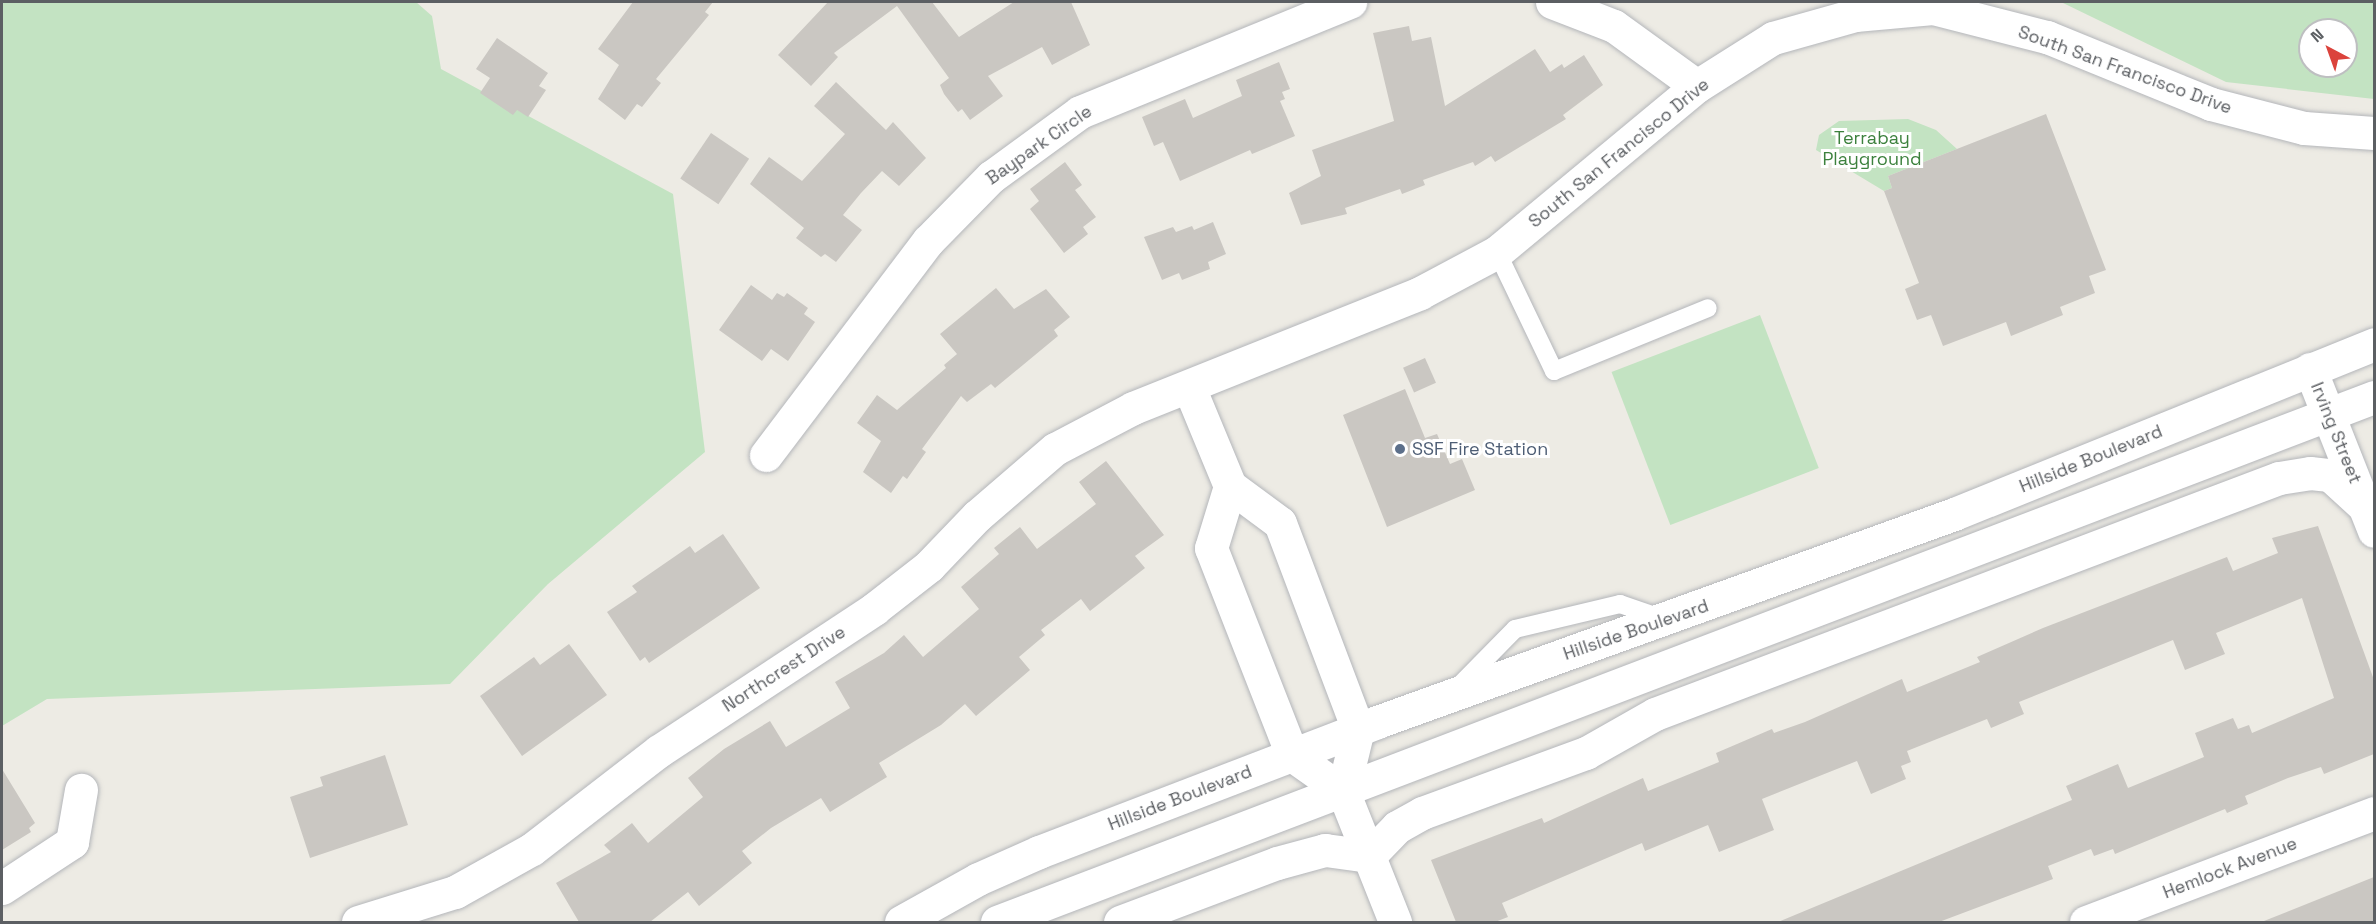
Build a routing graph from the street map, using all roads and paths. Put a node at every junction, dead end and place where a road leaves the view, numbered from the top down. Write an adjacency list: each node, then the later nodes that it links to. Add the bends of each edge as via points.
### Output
1 (1350, 2): 13 (street, Baypark Circle, via 1080,112 991,177 928,241)
2 (1552, 2): 4 (street, via 1614,26)
3 (1933, 5): 4 (street, South San Francisco Drive, via 1856,15 1773,38); 5 (street, South San Francisco Drive, via 2047,37 2211,105 2304,128)
4 (1697, 86): 6 (street, South San Francisco Drive)
5 (2374, 133)
6 (1497, 252): 7 (lane, via 1554,371); 10 (street, South San Francisco Drive, via 1420,293)
7 (1708, 308)
8 (2374, 344): 9 (street, Hillside Boulevard)
9 (2310, 369): 12 (street, Irving Street); 16 (street, Hillside Boulevard, via 1954,514)
10 (1189, 387): 14 (street); 23 (street, Northcrest Drive, via 1096,424 1055,448 977,516 929,566 874,609 659,751 532,849 454,892)
11 (2374, 397): 12 (street)
12 (2329, 415): 15 (street, Irving Street); 19 (street)
13 (766, 455)
14 (1230, 486): 16 (street, via 1280,523); 17 (street, via 1211,548)
15 (2371, 508): 21 (street, via 2330,475 2310,473 2279,478 1655,714 1586,753 1422,813 1397,827)
16 (1358, 729): 17 (street, Hillside Boulevard); 19 (street)
17 (1292, 755): 19 (street); 24 (street, Hillside Boulevard, via 1009,864)
18 (81, 790): 22 (street, via 72,842)
19 (1343, 791): 21 (street); 25 (street)
20 (2374, 813): 28 (street, Hemlock Avenue)
21 (1369, 856): 26 (street, via 1325,850 1277,863); 27 (street)
22 (2, 888)
23 (358, 922)
24 (901, 922)
25 (997, 922)
26 (1120, 922)
27 (1395, 922)
28 (2086, 922)

